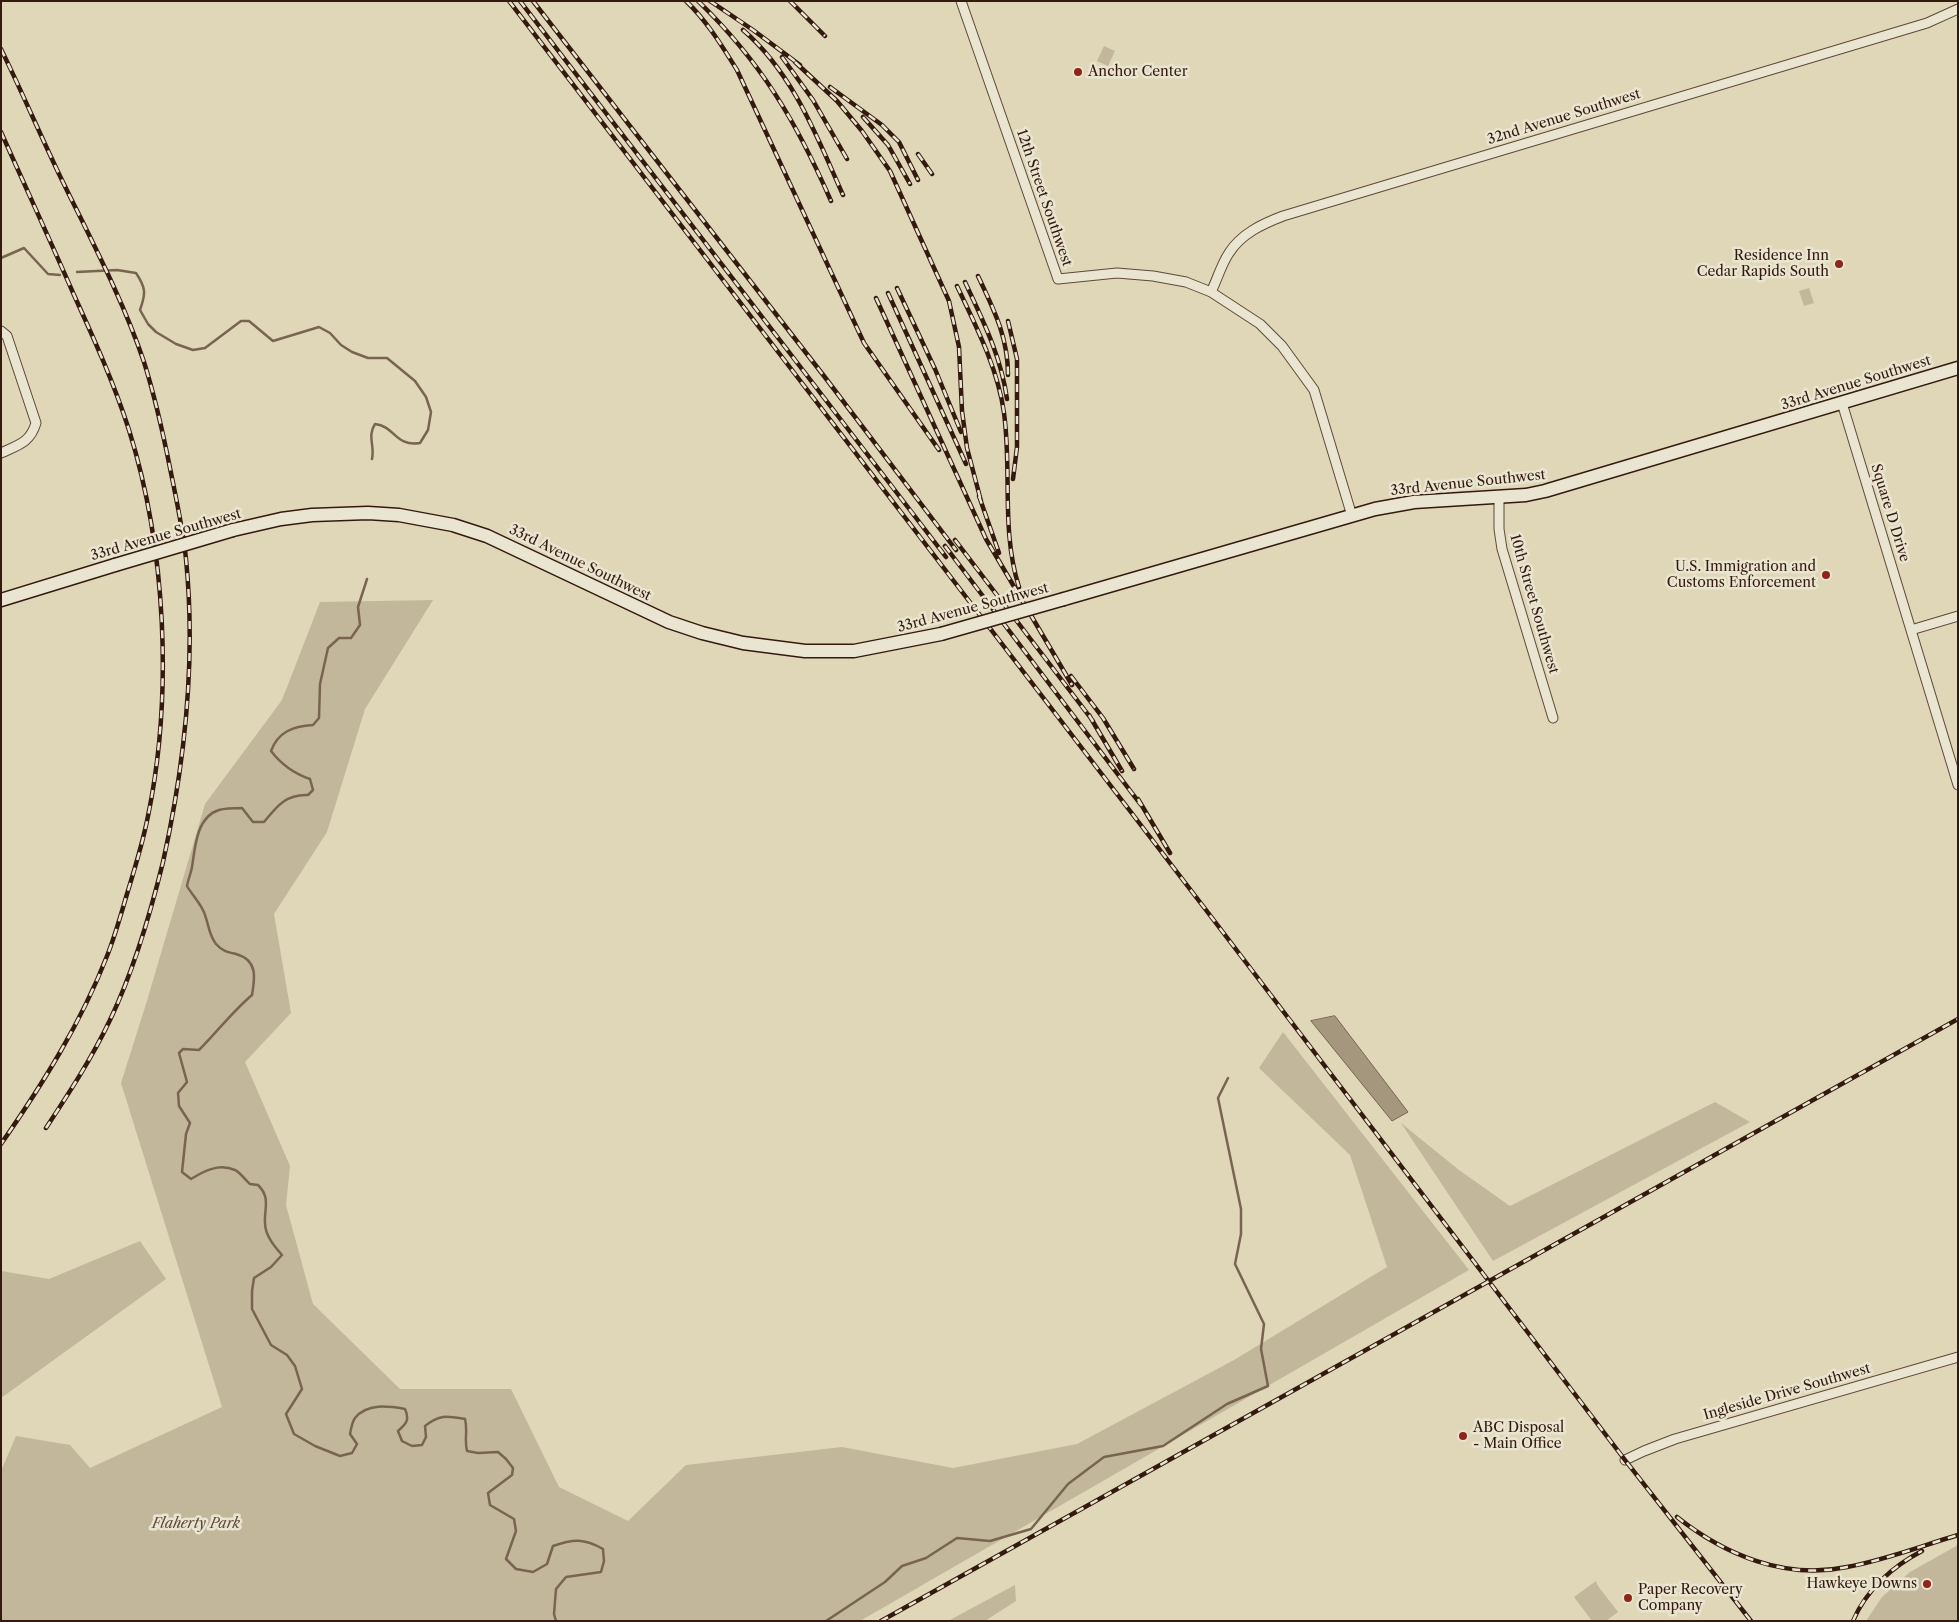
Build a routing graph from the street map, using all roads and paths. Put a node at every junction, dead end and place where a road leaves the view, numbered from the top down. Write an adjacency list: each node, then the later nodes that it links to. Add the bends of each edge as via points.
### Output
1 (961, 1): 3 (street, 12th Street Southwest, via 1058,279 1117,273 1153,276 1186,282)
2 (1958, 9): 3 (street, 32nd Avenue Southwest, via 1927,23 1283,216 1260,225 1243,237 1229,253)
3 (1211, 292): 9 (street, 12th Street Southwest, via 1260,324 1282,346 1314,390)
4 (1, 331): 7 (street, via 7,336 36,423 27,440)
5 (1958, 368): 6 (street, 33rd Avenue Southwest)
6 (1842, 403): 8 (street, 33rd Avenue Southwest, via 1581,482 1526,495); 12 (street, Square D Drive)
7 (1, 453)
8 (1499, 496): 9 (street, 33rd Avenue Southwest, via 1414,502); 13 (street, 10th Street Southwest, via 1502,549)
9 (1352, 516): 10 (street, 33rd Avenue Southwest, bridge, via 941,634 854,651 805,651 702,634 669,622 487,536 453,525 398,515 312,514 281,519)
10 (1, 600)
11 (1958, 616): 12 (street)
12 (1911, 630): 14 (street, Square D Drive)
13 (1553, 718)
14 (1958, 785)
15 (1958, 1357): 16 (street, Ingleside Drive Southwest, via 1675,1439)
16 (1625, 1460)

